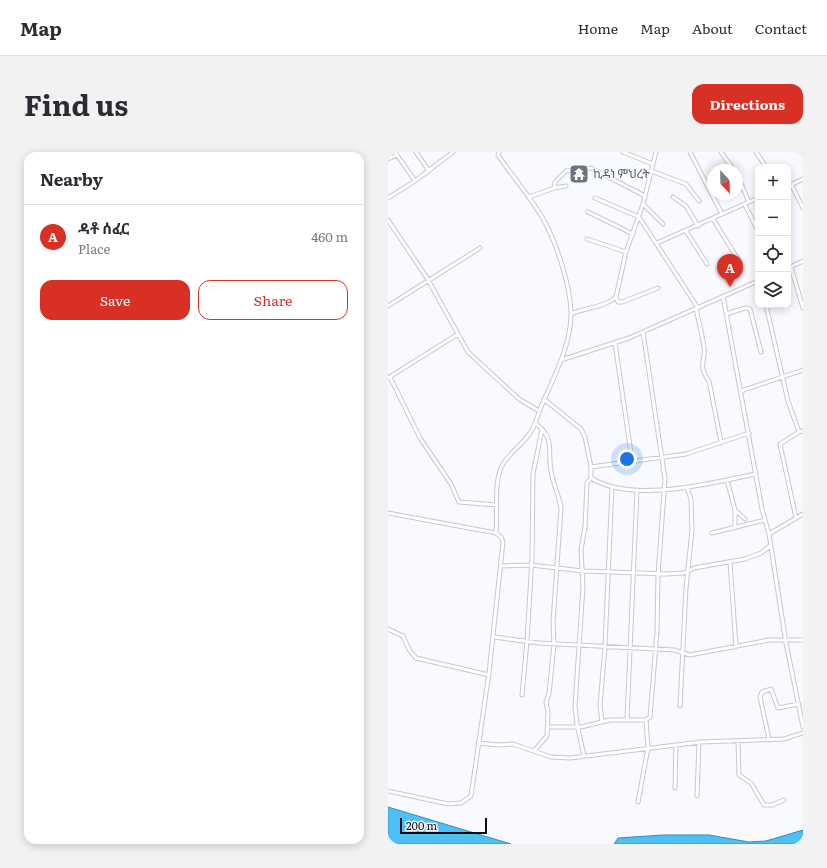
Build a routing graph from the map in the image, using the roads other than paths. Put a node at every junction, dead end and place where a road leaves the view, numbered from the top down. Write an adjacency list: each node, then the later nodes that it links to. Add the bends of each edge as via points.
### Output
1 (416, 152): 15 (street)
2 (453, 152): 15 (street)
3 (623, 152): 12 (street)
4 (656, 152): 12 (street)
5 (690, 152): 36 (street)
6 (727, 152): 10 (street)
7 (756, 152): 14 (street)
8 (396, 153): 11 (street); 18 (street)
9 (498, 153): 25 (street)
10 (722, 153): 13 (street)
11 (388, 159)
12 (653, 164): 16 (street)
13 (730, 164)
14 (764, 164)
15 (429, 171): 18 (street)
16 (651, 171): 24 (street); 30 (street, via 686,184)
17 (803, 179): 19 (street)
18 (415, 181): 27 (street)
19 (791, 185)
20 (566, 186): 22 (street)
21 (791, 187): 34 (street)
22 (554, 188): 24 (street, via 555,182 566,171 591,168); 25 (street)
23 (743, 188): 31 (street)
24 (645, 196): 32 (street)
25 (529, 197): 63 (street, via 553,242)
26 (673, 197): 42 (street, via 686,206)
27 (388, 198)
28 (595, 198): 37 (street)
29 (755, 199): 31 (street)
30 (699, 201)
31 (749, 202): 33 (street)
32 (643, 204): 37 (street); 40 (street)
33 (745, 205): 36 (street); 41 (street)
34 (803, 208)
35 (588, 212): 44 (street)
36 (722, 214): 38 (street)
37 (639, 217): 44 (street); 46 (street)
38 (713, 218): 42 (street); 49 (street)
39 (388, 220): 54 (street)
40 (663, 224)
41 (755, 225)
42 (698, 226): 43 (street)
43 (686, 231): 46 (street); 51 (street)
44 (633, 234): 48 (street)
45 (587, 239): 48 (street)
46 (657, 243): 60 (street)
47 (480, 248): 54 (street)
48 (626, 252): 57 (street)
49 (739, 261)
50 (803, 261): 52 (street)
51 (707, 264)
52 (791, 267)
53 (790, 272): 62 (street)
54 (428, 281): 59 (street); 66 (street)
55 (755, 282): 58 (street)
56 (658, 288): 57 (street, via 622,302 618,302)
57 (616, 296): 63 (street, via 609,303 583,308)
58 (723, 296): 60 (street); 64 (street)
59 (388, 306)
60 (697, 308): 65 (street); 81 (street, via 704,350 704,375 709,381)
61 (767, 308): 71 (street)
62 (803, 308)
63 (571, 314): 69 (street)
64 (726, 314): 68 (street, via 748,307); 73 (street)
65 (643, 332): 67 (street); 82 (street)
66 (458, 334): 72 (street); 75 (street, via 468,352 476,360 519,399)
67 (615, 343): 69 (street); 83 (street)
68 (761, 352)
69 (561, 360): 74 (street)
70 (803, 370): 71 (street)
71 (784, 377): 73 (street); 79 (street, via 788,401)
72 (389, 378): 92 (street, via 420,438 451,484 459,502)
73 (741, 391): 80 (street)
74 (545, 400): 75 (street); 84 (street, via 582,429)
75 (539, 411): 76 (street)
76 (535, 423): 77 (street); 92 (street, via 524,443 508,457 501,468 498,476)
77 (542, 429): 105 (street, via 533,474); 107 (street, via 549,440 551,469 561,508)
78 (803, 431): 79 (street)
79 (798, 432): 96 (street, via 780,442)
80 (749, 433): 81 (street); 85 (street)
81 (721, 442): 82 (street, via 686,454)
82 (663, 457): 83 (street); 90 (street)
83 (632, 460): 84 (street)
84 (591, 467): 86 (street)
85 (756, 474): 87 (street); 98 (street)
86 (591, 478): 88 (street); 110 (street, via 587,483 586,527 581,550)
87 (727, 480): 89 (street); 93 (street)
88 (612, 487): 91 (street); 108 (street)
89 (688, 488): 90 (street); 109 (street, via 693,514)
90 (665, 489): 91 (street); 112 (street)
91 (638, 490): 111 (street)
92 (497, 505): 100 (street)
93 (735, 510): 97 (street); 99 (street)
94 (388, 513): 100 (street)
95 (803, 514): 96 (street)
96 (796, 518): 102 (street)
97 (745, 519)
98 (765, 520): 99 (street); 102 (street)
99 (735, 528): 101 (street)
100 (496, 533): 106 (street, via 503,542)
101 (712, 533)
102 (769, 534): 103 (street)
103 (770, 546): 104 (street, via 761,553); 115 (street)
104 (730, 562): 109 (street); 122 (street)
105 (531, 565): 106 (street); 107 (street); 117 (street)
106 (502, 566): 114 (street)
107 (556, 567): 110 (street); 118 (street)
108 (608, 570): 110 (street); 111 (street); 120 (street)
109 (688, 570): 112 (street, via 684,573); 124 (street)
110 (583, 571): 119 (street)
111 (633, 573): 112 (street); 121 (street)
112 (658, 575): 123 (street)
113 (388, 629): 125 (street, via 403,636 416,658)
114 (494, 637): 117 (street); 125 (street)
115 (786, 640): 116 (street); 122 (street, via 769,640); 127 (street)
116 (803, 640)
117 (527, 641): 118 (street); 126 (street)
118 (554, 644): 119 (street); 132 (street, via 546,702)
119 (579, 645): 120 (street); 134 (street, via 575,706)
120 (605, 647): 121 (street); 131 (street, via 600,706)
121 (630, 647): 123 (street); 129 (street)
122 (736, 647): 124 (street)
123 (656, 649): 124 (street, via 674,650); 130 (street, via 650,716)
124 (683, 654): 128 (street)
125 (489, 675): 139 (street)
126 (522, 695)
127 (799, 704): 133 (street); 136 (street, via 778,708 771,689 762,692 760,697)
128 (680, 706)
129 (627, 719): 130 (street); 131 (street)
130 (646, 720): 141 (street)
131 (602, 722): 134 (street)
132 (548, 727): 134 (street); 142 (street, via 547,737)
133 (803, 727)
134 (578, 728): 143 (street)
135 (803, 732): 136 (street, via 788,738)
136 (768, 739): 137 (street)
137 (738, 741): 138 (street); 147 (street, via 739,775 751,783 764,805 772,806)
138 (699, 742): 140 (street); 146 (street)
139 (478, 743): 142 (street, via 514,744); 145 (street, via 473,786 468,800 448,804)
140 (676, 745): 141 (street); 144 (street)
141 (648, 748): 143 (street); 148 (street)
142 (534, 751): 143 (street, via 558,758)
143 (584, 756)
144 (675, 788)
145 (388, 791)
146 (697, 796)
147 (784, 800)
148 (638, 802)

